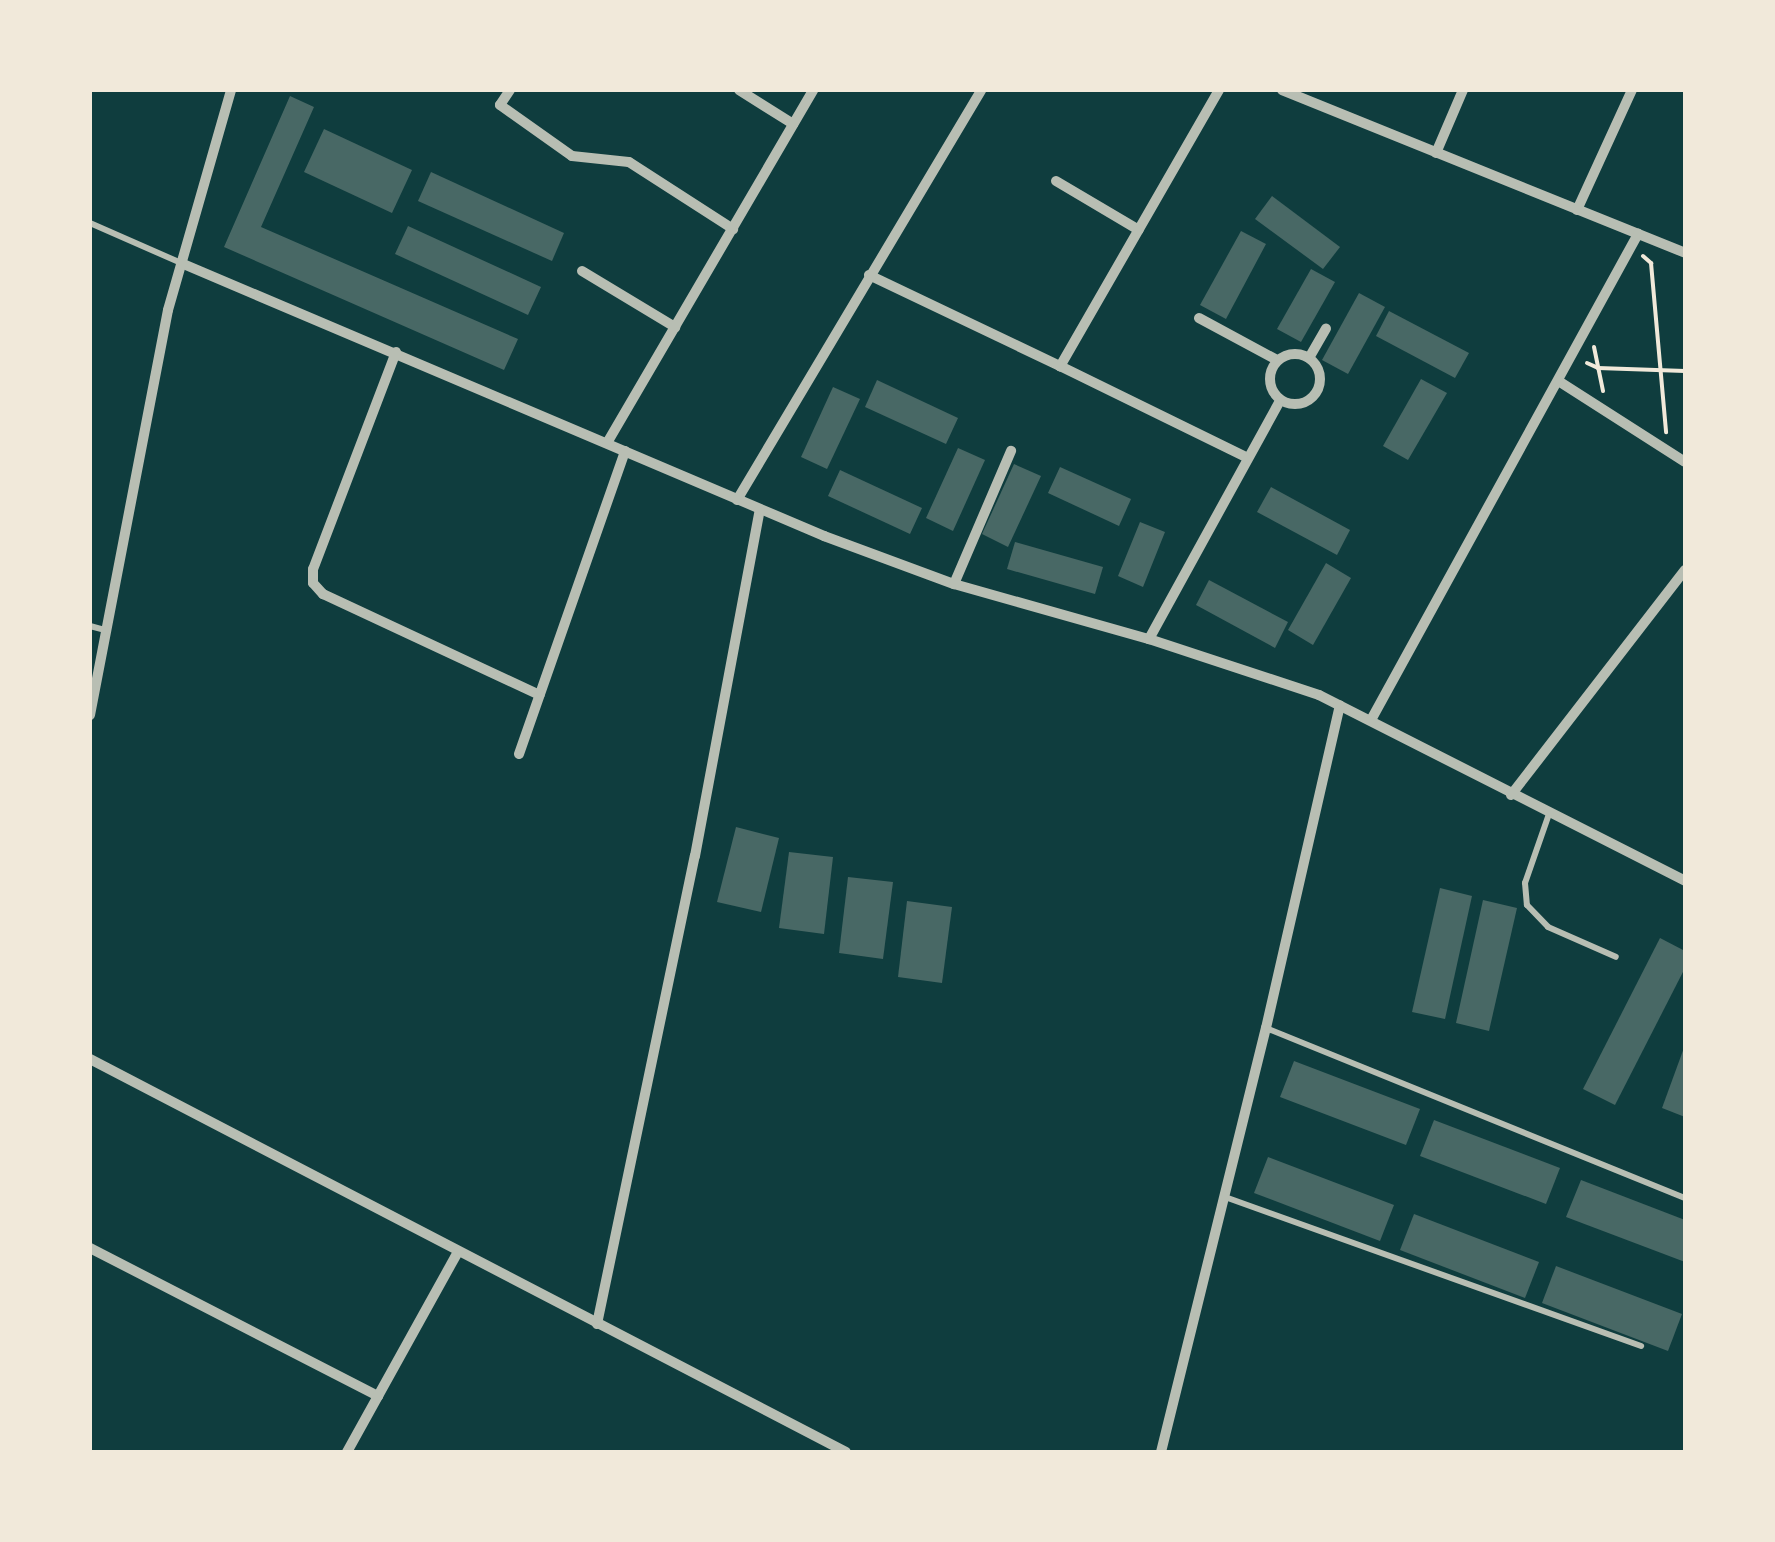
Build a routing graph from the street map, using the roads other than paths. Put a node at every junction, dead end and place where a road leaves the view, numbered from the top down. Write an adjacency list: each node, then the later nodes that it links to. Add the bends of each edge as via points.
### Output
1 (231, 90): 20 (street)
2 (510, 90): 16 (street, via 500,105 572,156 629,162)
3 (739, 90): 11 (street)
4 (813, 90): 11 (street)
5 (981, 90): 22 (street)
6 (1220, 90): 17 (street)
7 (1282, 90): 10 (street)
8 (1463, 90): 12 (street)
9 (1632, 90): 14 (street)
10 (1296, 93): 12 (street)
11 (793, 124): 16 (street)
12 (1436, 153): 14 (street)
13 (1056, 182): 17 (street)
14 (1578, 210): 18 (street)
15 (90, 223): 20 (lane)
16 (733, 229): 24 (street)
17 (1139, 230): 29 (street)
18 (1638, 234): 19 (street); 30 (street)
19 (1685, 254)
20 (180, 263): 26 (street); 42 (street)
21 (582, 272): 24 (street)
22 (870, 275): 29 (street); 37 (street)
23 (1200, 318): 28 (street)
24 (675, 326): 32 (street)
25 (1326, 329): 27 (street)
26 (396, 352): 32 (street); 44 (street, via 313,583 323,594)
27 (1309, 358): 28 (street); 31 (street, via 1320,378 1314,394 1305,403)
28 (1277, 360): 31 (street, via 1270,376)
29 (1060, 366): 35 (street)
30 (1560, 382): 36 (street); 47 (street)
31 (1280, 400): 35 (street)
32 (607, 443): 33 (street)
33 (625, 451): 37 (street); 44 (street)
34 (1011, 451): 40 (street)
35 (1246, 457): 43 (street)
36 (1685, 462)
37 (737, 500): 38 (street)
38 (760, 510): 40 (street); 59 (street)
39 (1685, 570): 49 (street)
40 (954, 584): 43 (street)
41 (90, 626): 42 (lane)
42 (105, 630): 46 (street)
43 (1149, 638): 45 (street)
44 (540, 695): 48 (street)
45 (1340, 704): 47 (street); 53 (street)
46 (90, 715)
47 (1371, 720): 49 (street)
48 (519, 754)
49 (1512, 795): 50 (street)
50 (1549, 814): 51 (street); 52 (lane, via 1526,883 1527,905 1548,927)
51 (1685, 881)
52 (1616, 958)
53 (1266, 1028): 55 (street); 56 (lane)
54 (90, 1059): 58 (street)
55 (1226, 1197): 60 (lane); 64 (street)
56 (1685, 1198)
57 (90, 1248): 61 (street)
58 (458, 1252): 59 (street); 61 (street)
59 (597, 1324): 63 (street)
60 (1640, 1346)
61 (378, 1396): 62 (street)
62 (347, 1452)
63 (846, 1452)
64 (1161, 1452)

